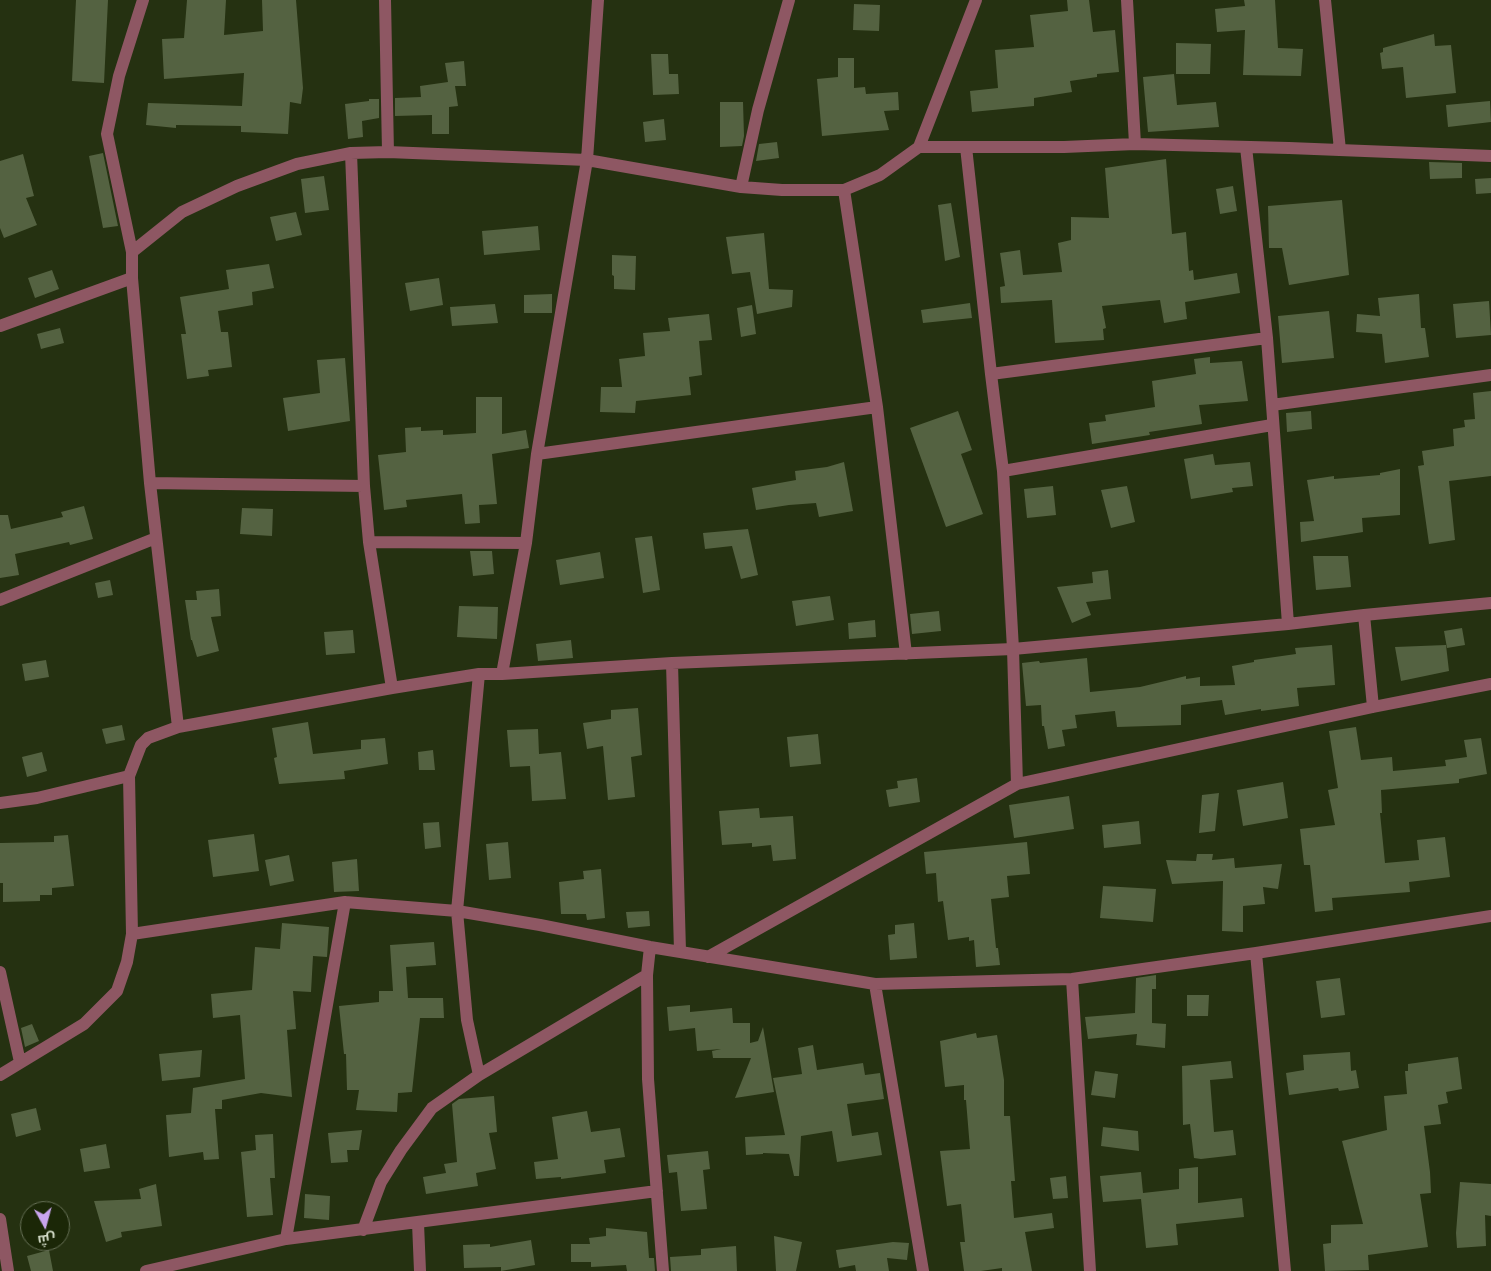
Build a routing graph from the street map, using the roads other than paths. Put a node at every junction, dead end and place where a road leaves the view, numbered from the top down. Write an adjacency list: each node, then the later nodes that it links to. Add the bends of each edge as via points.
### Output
1 (143, 0): 19 (street, via 119,76 108,134)
2 (385, 0): 13 (street)
3 (598, 0): 16 (street)
4 (789, 0): 17 (street, via 758,110)
5 (976, 0): 10 (street)
6 (1127, 0): 8 (street)
7 (1325, 0): 12 (street)
8 (1135, 144): 9 (street); 11 (street)
9 (1246, 146): 12 (street); 22 (street)
10 (919, 147): 11 (street); 18 (street, via 880,175)
11 (966, 147): 23 (street)
12 (1340, 150): 15 (street)
13 (388, 152): 14 (street); 16 (street)
14 (351, 153): 19 (street, via 296,164 237,186 182,212); 31 (street)
15 (1491, 156)
16 (587, 160): 17 (street); 28 (street)
17 (741, 187): 18 (street)
18 (844, 190): 26 (street)
19 (132, 252): 20 (street)
20 (132, 278): 21 (street); 30 (street)
21 (0, 326)
22 (1267, 338): 23 (street); 25 (street)
23 (990, 374): 29 (street)
24 (1491, 375): 25 (street)
25 (1272, 405): 27 (street)
26 (877, 407): 28 (street); 40 (street)
27 (1272, 425): 29 (street); 38 (street)
28 (537, 454): 34 (street)
29 (1003, 471): 39 (street)
30 (150, 483): 31 (street); 32 (street)
31 (364, 486): 33 (street)
32 (156, 538): 35 (street); 47 (street)
33 (369, 542): 34 (street); 45 (street)
34 (526, 543): 43 (street)
35 (0, 600)
36 (1491, 603): 37 (street)
37 (1364, 615): 38 (street); 46 (street)
38 (1288, 624): 39 (street)
39 (1013, 649): 40 (street); 49 (street)
40 (906, 654): 41 (street)
41 (672, 663): 43 (street); 56 (street)
42 (479, 674): 43 (street); 45 (street); 52 (street)
43 (502, 674)
44 (1491, 684): 46 (street)
45 (392, 688): 47 (street)
46 (1373, 707): 49 (street)
47 (178, 727): 48 (street, via 148,738 141,745)
48 (129, 776): 50 (street, via 37,798); 54 (street)
49 (1017, 784): 58 (street)
50 (0, 803)
51 (346, 902): 52 (street); 54 (street); 70 (street)
52 (457, 911): 55 (street); 65 (street, via 467,1020)
53 (1491, 916): 57 (street)
54 (132, 934): 63 (street, via 117,991 84,1024)
55 (650, 947): 56 (street); 60 (street)
56 (680, 951): 58 (street)
57 (1256, 953): 61 (street); 77 (street)
58 (708, 957): 62 (street)
59 (0, 972): 63 (street)
60 (647, 975): 65 (street); 66 (street, via 648,1079)
61 (1072, 979): 62 (street); 76 (street)
62 (875, 984): 75 (street)
63 (20, 1062): 64 (street)
64 (0, 1075)
65 (479, 1075): 69 (street, via 432,1108 381,1182)
66 (657, 1191): 68 (street); 74 (street)
67 (0, 1219): 71 (street)
68 (418, 1223): 69 (street); 73 (street)
69 (363, 1230): 70 (street)
70 (286, 1240): 72 (street)
71 (8, 1271)
72 (146, 1271)
73 (420, 1271)
74 (663, 1271)
75 (923, 1271)
76 (1090, 1271)
77 (1285, 1271)

